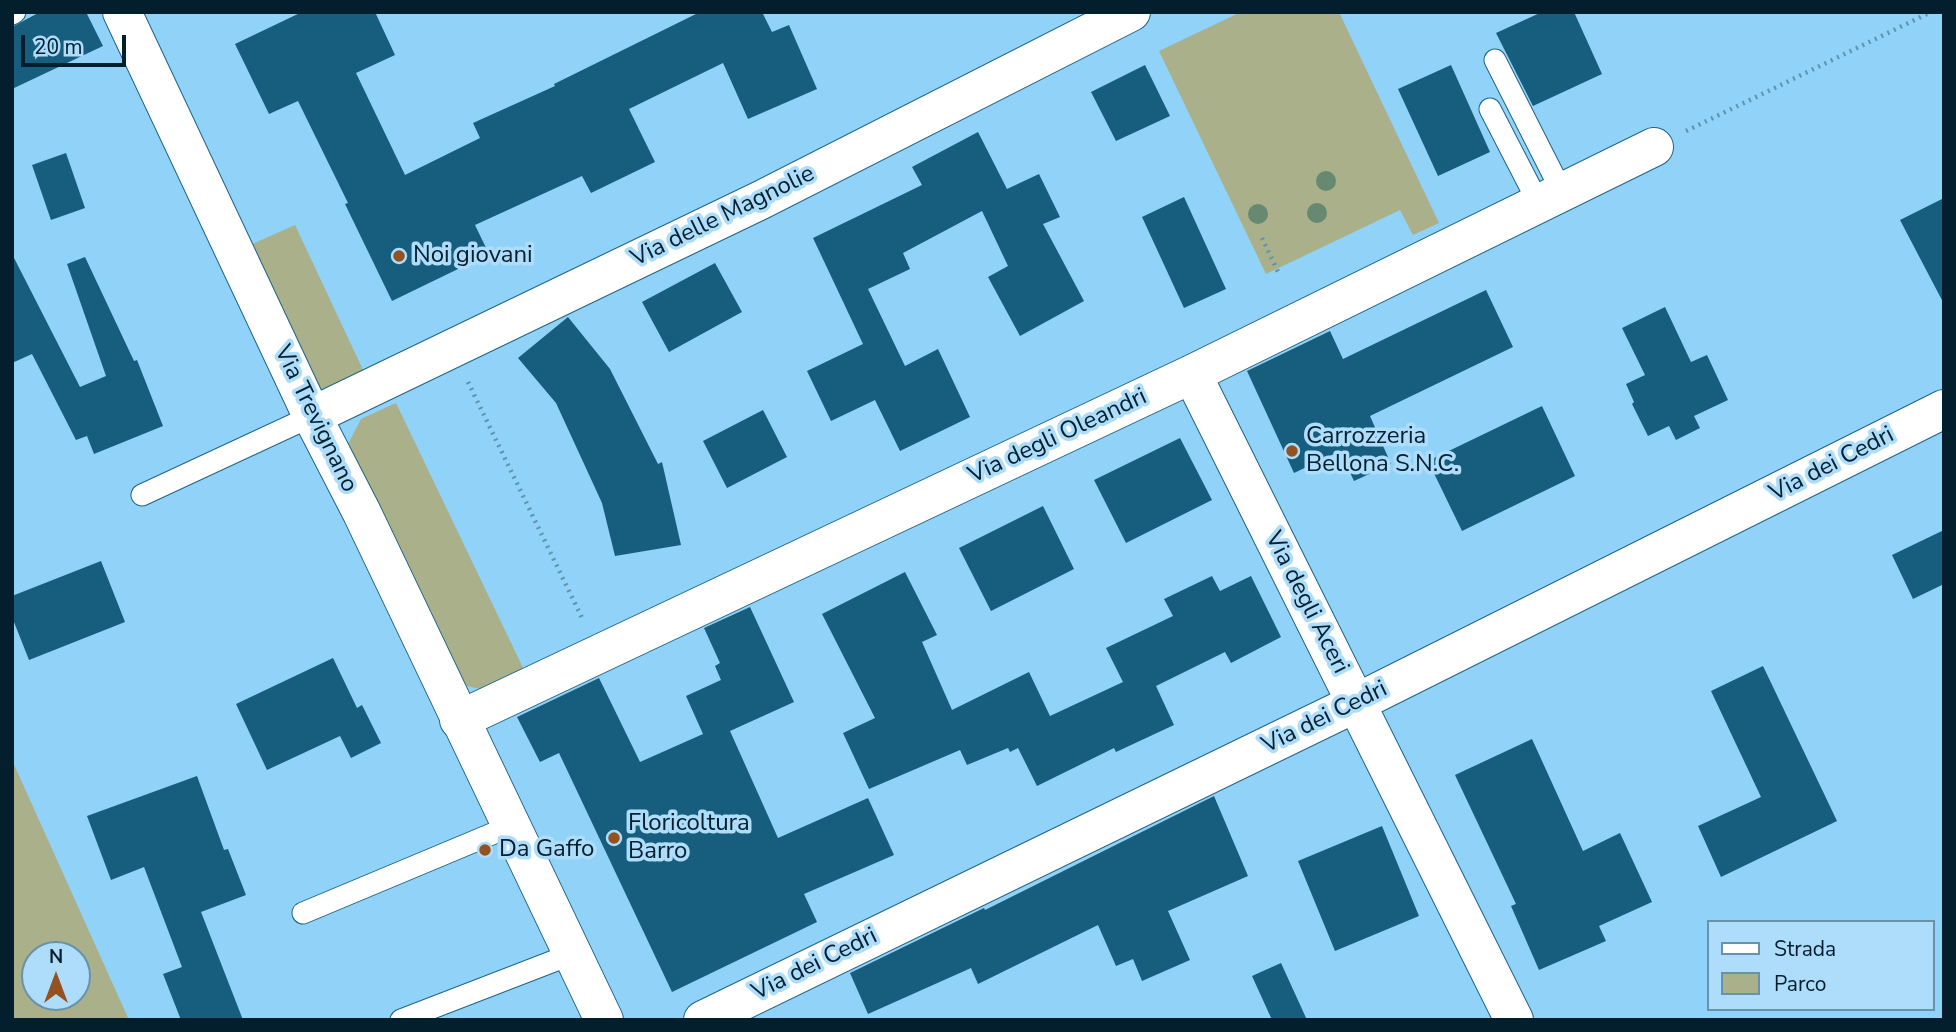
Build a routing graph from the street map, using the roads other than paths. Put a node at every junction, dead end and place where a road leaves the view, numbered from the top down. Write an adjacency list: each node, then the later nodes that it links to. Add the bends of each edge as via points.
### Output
1 (122, 12): 9 (street, Via Trevignano)
2 (1131, 12): 9 (street, Via delle Magnolie, via 761,200)
3 (1495, 60): 6 (lane)
4 (1490, 109): 6 (lane)
5 (1654, 147): 6 (street, Via degli Oleandri)
6 (1550, 198): 7 (street, Via degli Oleandri)
7 (1192, 374): 11 (street, Via degli Aceri); 12 (street, Via degli Oleandri)
8 (1944, 409): 11 (street, Via dei Cedri)
9 (312, 416): 10 (lane); 12 (street, Via Trevignano)
10 (142, 495)
11 (1356, 703): 18 (street, Via dei Cedri); 19 (street, Via degli Aceri)
12 (458, 720): 13 (street, Via Trevignano)
13 (511, 826): 14 (lane); 15 (street, Via Trevignano)
14 (303, 913)
15 (572, 954): 16 (lane); 17 (street, Via Trevignano)
16 (401, 1020)
17 (604, 1020)
18 (703, 1020)
19 (1514, 1020)

